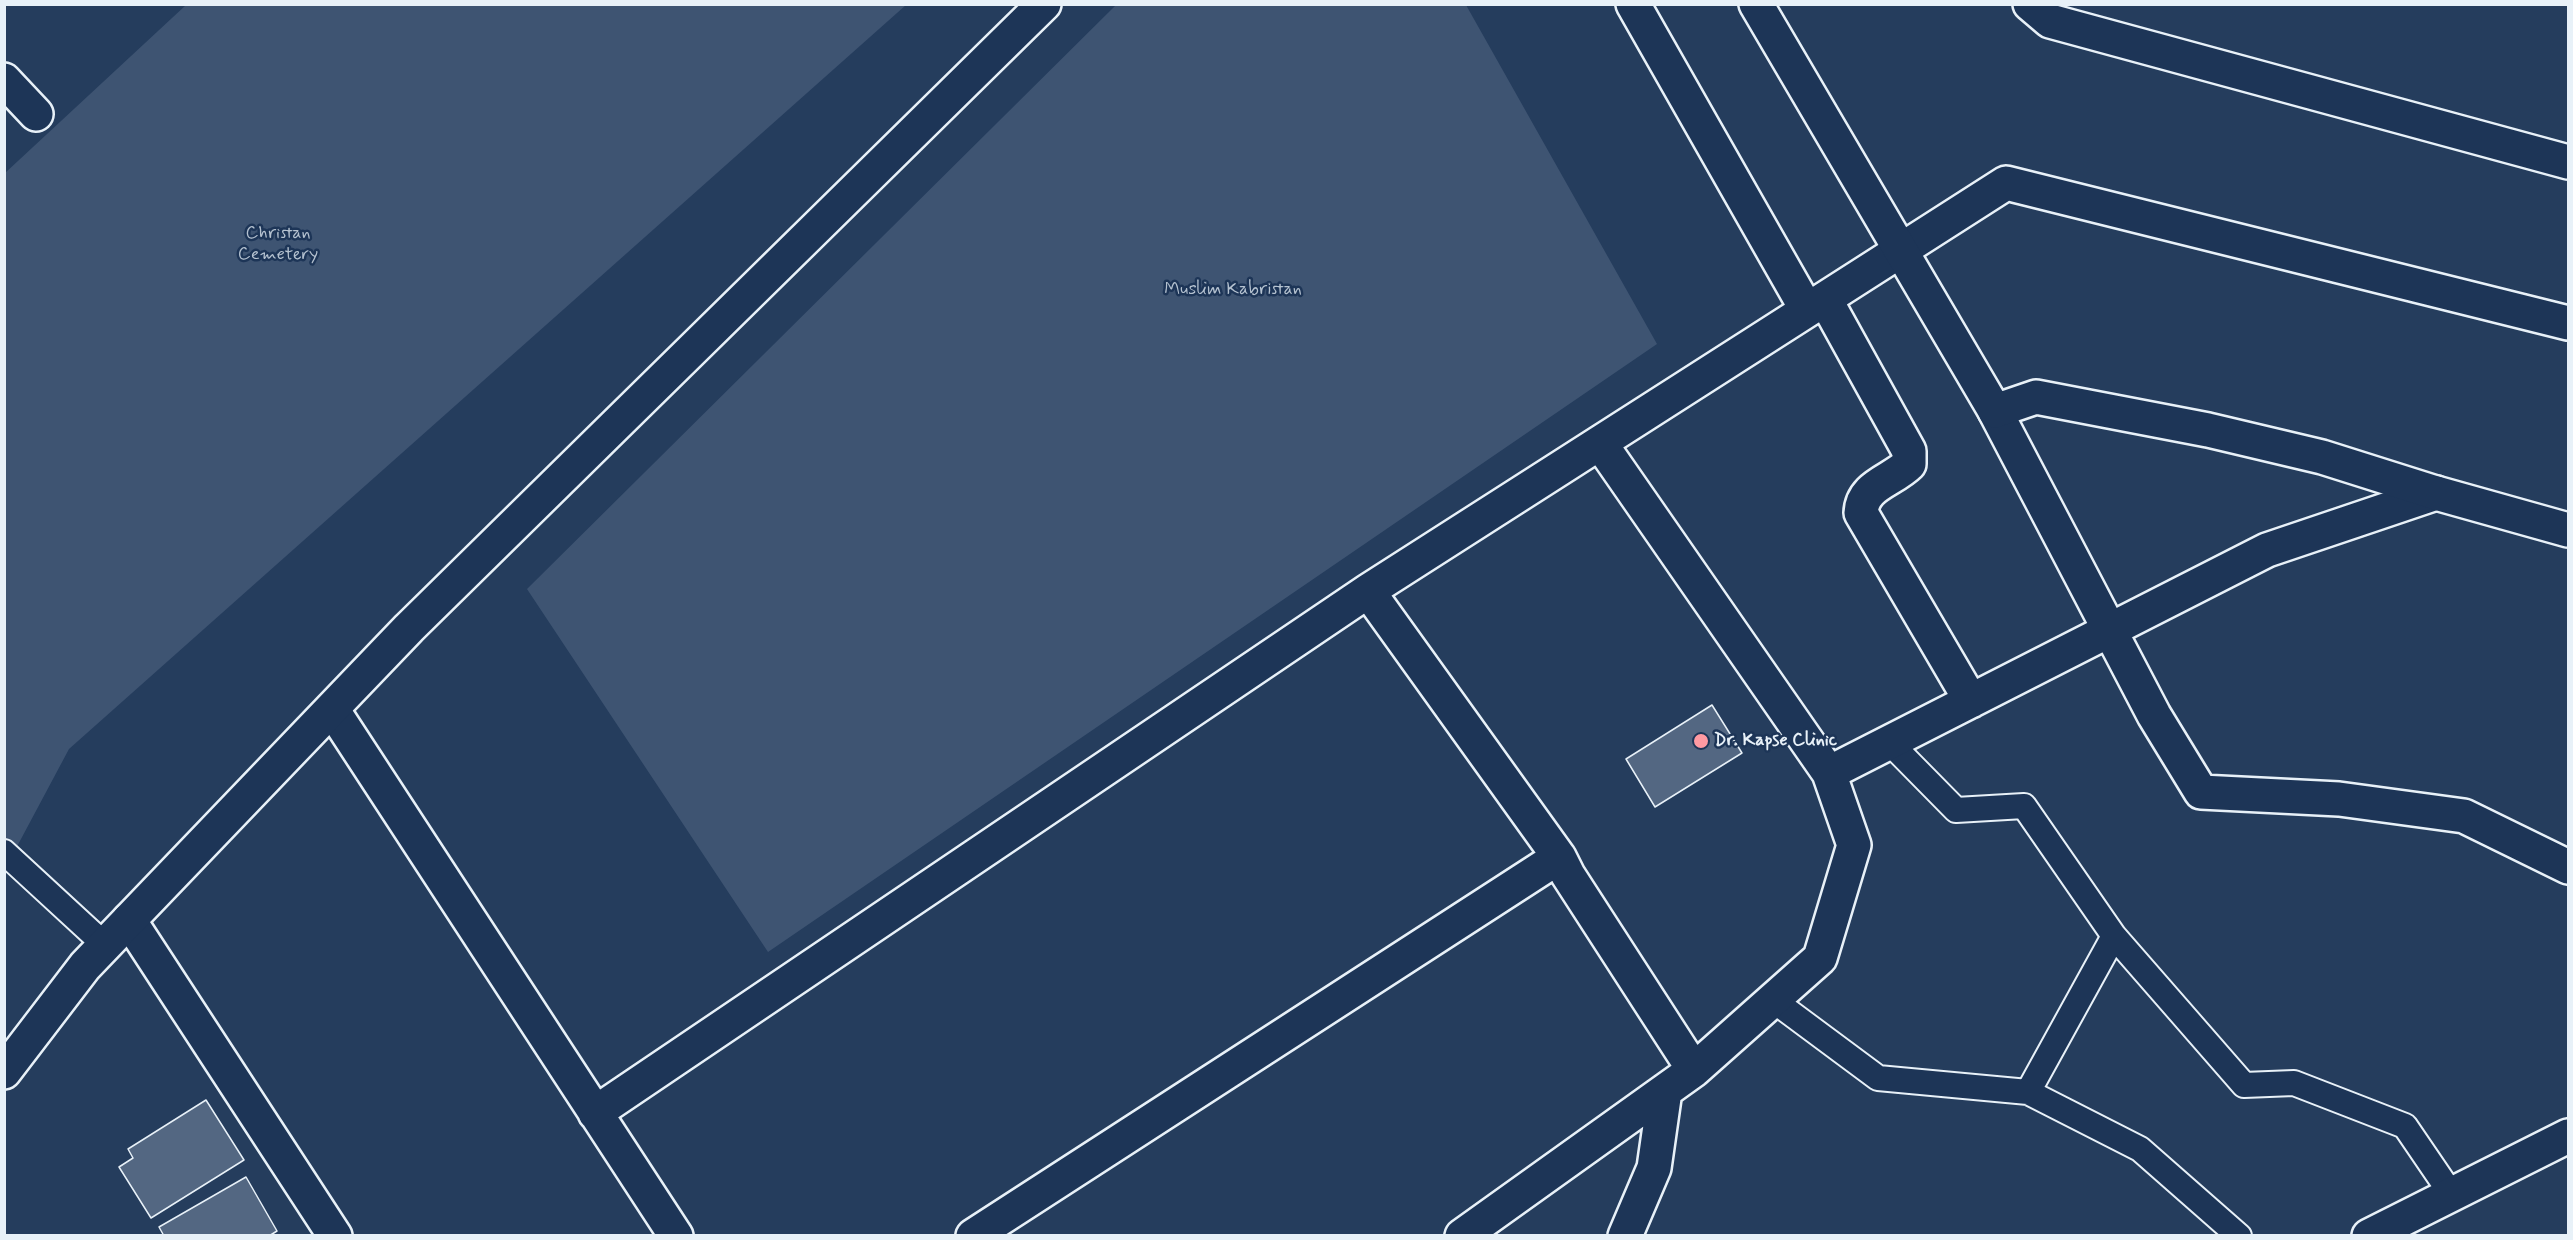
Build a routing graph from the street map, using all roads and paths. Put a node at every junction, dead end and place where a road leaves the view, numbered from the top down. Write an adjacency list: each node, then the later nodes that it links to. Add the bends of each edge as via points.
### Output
1 (1044, 4): 18 (street)
2 (1634, 4): 9 (street)
3 (1756, 4): 8 (street)
4 (2030, 4): 7 (street, via 2050,21)
5 (4, 80): 6 (street)
6 (36, 114)
7 (2568, 162)
8 (1901, 250): 9 (street); 10 (street, via 2006,183); 11 (street)
9 (1816, 304): 12 (street); 17 (street, via 1909,451 1909,464 1869,490 1861,502 1861,513)
10 (2568, 323)
11 (1995, 411): 13 (street, via 2037,397 2048,399 2322,457); 16 (street)
12 (1600, 443): 15 (street); 20 (street)
13 (2436, 493): 14 (street); 16 (street, via 2267,550)
14 (2568, 530)
15 (1368, 591): 22 (street); 32 (street)
16 (2112, 629): 17 (street); 23 (street, via 2154,715 2201,792 2339,800 2464,816)
17 (1971, 701): 19 (street)
18 (332, 709): 24 (street); 32 (street)
19 (1890, 743): 20 (street); 25 (lane, via 1956,810 2025,806)
20 (1829, 773): 27 (street, via 1854,845 1820,958)
21 (4, 852): 26 (lane)
22 (1558, 857): 28 (street); 37 (street)
23 (2568, 867)
24 (129, 920): 26 (street); 35 (street)
25 (2114, 936): 31 (lane); 34 (lane, via 2244,1085 2294,1083 2405,1126)
26 (106, 946): 29 (street)
27 (1773, 1000): 28 (street); 31 (lane, via 1878,1078)
28 (1695, 1070): 30 (street)
29 (4, 1072)
30 (1665, 1091): 38 (street); 39 (street, via 1654,1168)
31 (2028, 1092): 40 (lane, via 2140,1149)
32 (595, 1113): 36 (street)
33 (2568, 1136): 34 (street)
34 (2452, 1194): 41 (street)
35 (335, 1236)
36 (676, 1236)
37 (973, 1236)
38 (1462, 1236)
39 (1625, 1236)
40 (2239, 1236)
41 (2369, 1236)

